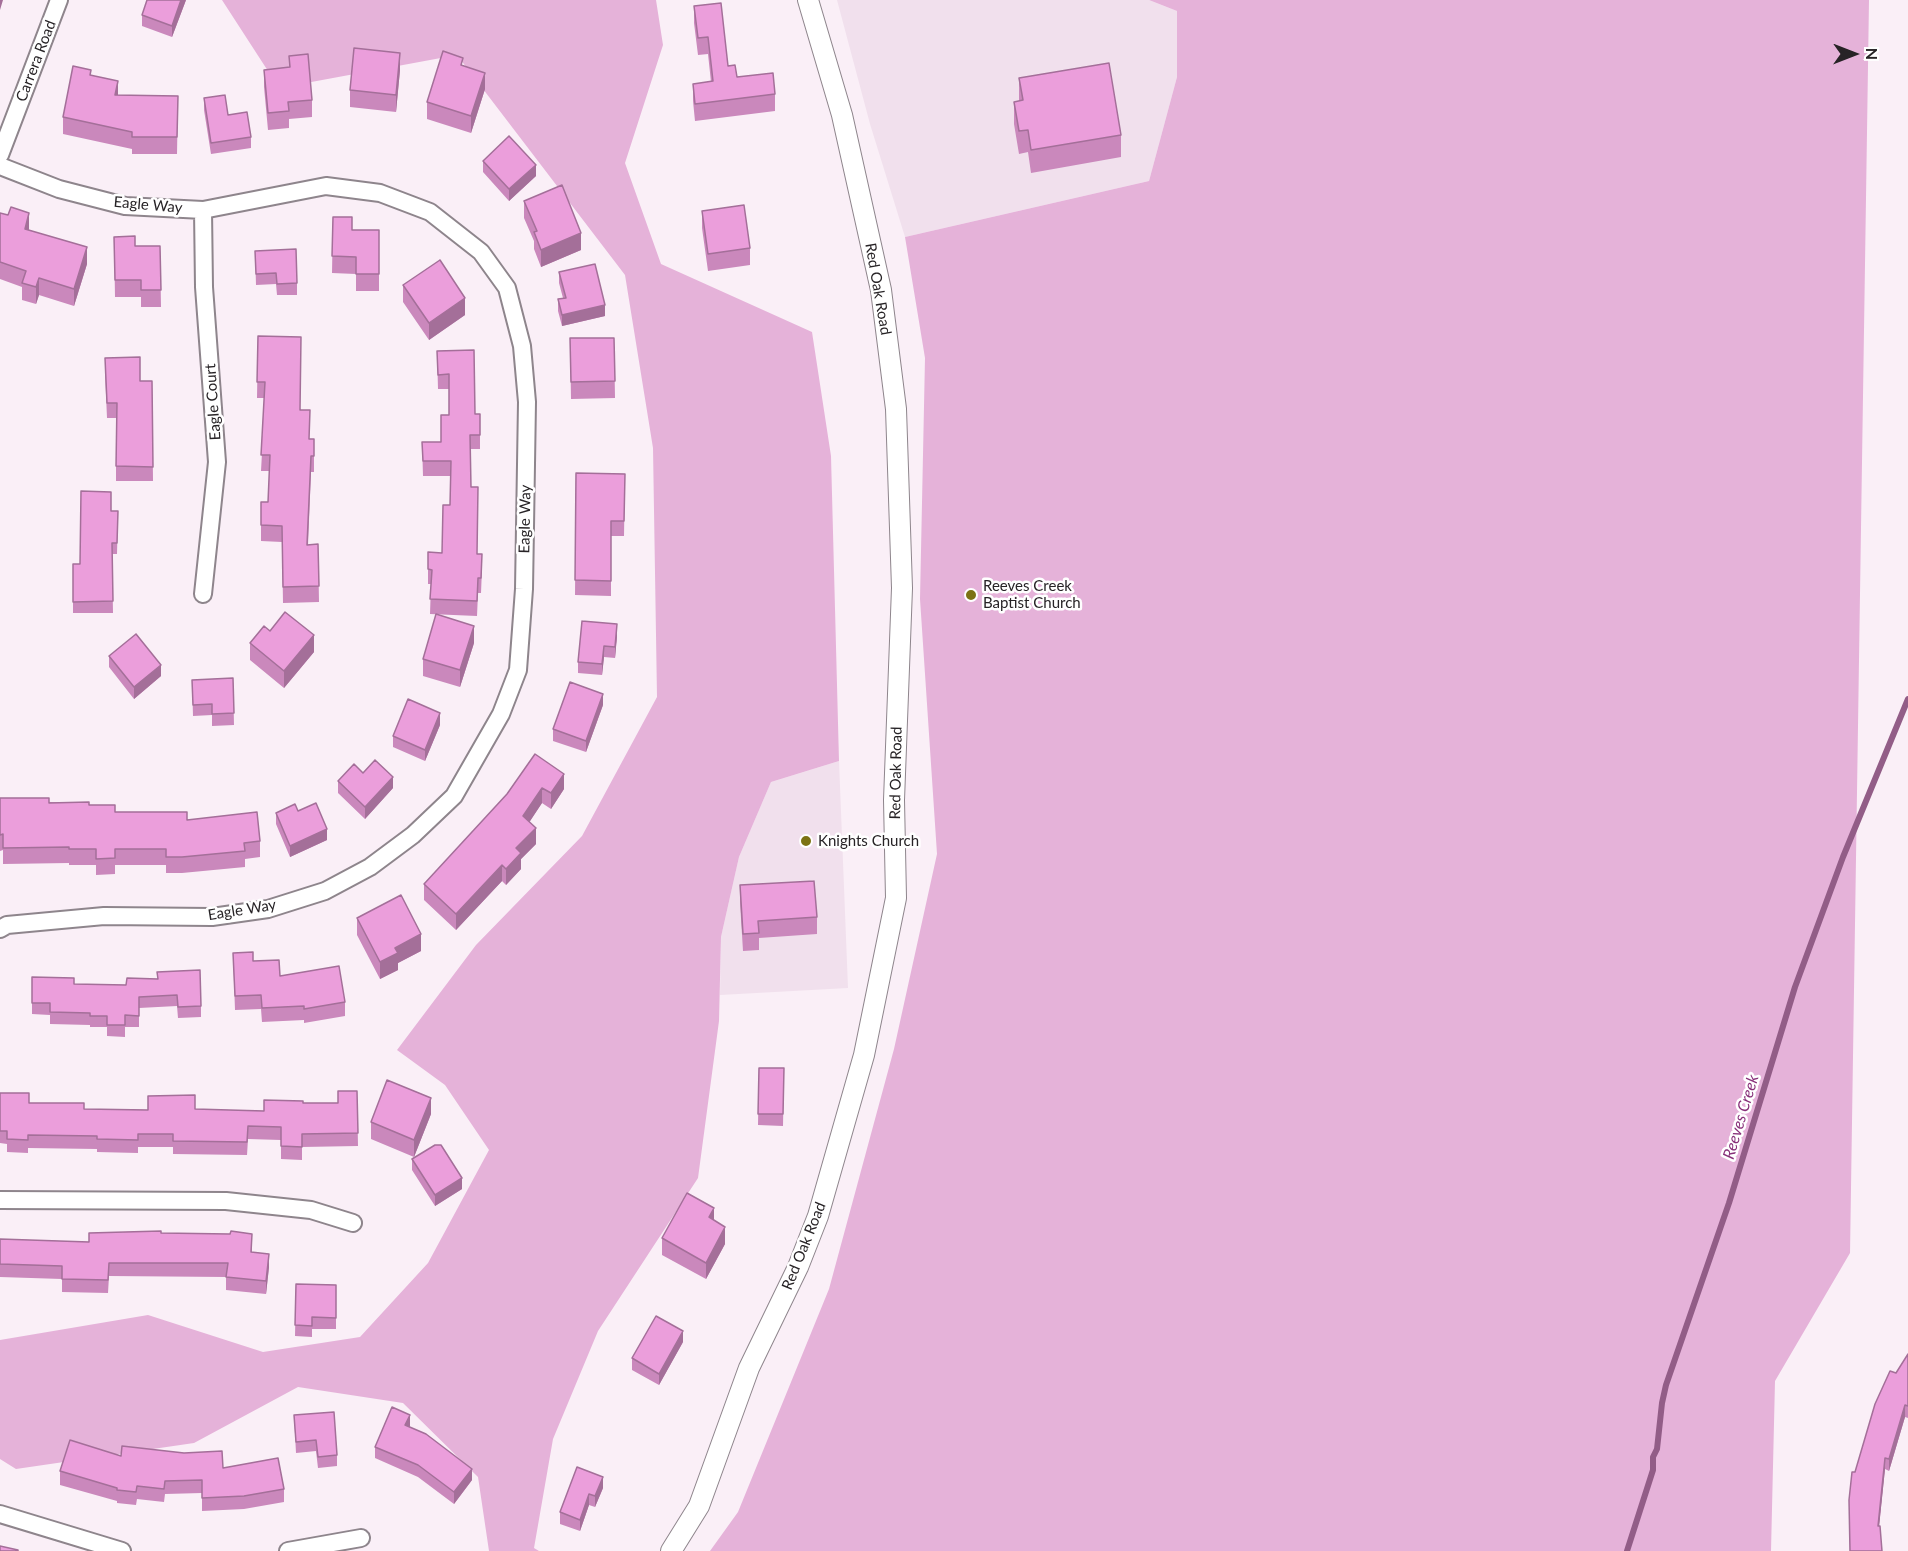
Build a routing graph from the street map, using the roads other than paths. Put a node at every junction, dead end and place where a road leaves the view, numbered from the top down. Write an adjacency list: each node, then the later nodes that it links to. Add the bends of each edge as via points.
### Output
1 (58, 0): 3 (street, Carrera Road)
2 (808, 0): 14 (street, Red Oak Road, via 842,116 881,290 896,409 902,588 894,800 896,898 864,1055 818,1216 749,1368 699,1506)
3 (0, 155)
4 (0, 166): 5 (street, Eagle Way, via 60,189 125,206)
5 (203, 210): 6 (street, Eagle Court, via 204,287 217,462); 7 (street, Eagle Way, via 326,186 380,193 430,212 481,252 507,288 522,346 527,402 524,589 518,670 501,714 454,796 378,861 325,891 268,909 212,917 104,916 7,925)
6 (203, 594)
7 (0, 929)
8 (0, 1200): 9 (street, via 226,1201 311,1210)
9 (353, 1223)
10 (0, 1514): 12 (street)
11 (361, 1538): 13 (street)
12 (122, 1551)
13 (288, 1551)
14 (671, 1551)

